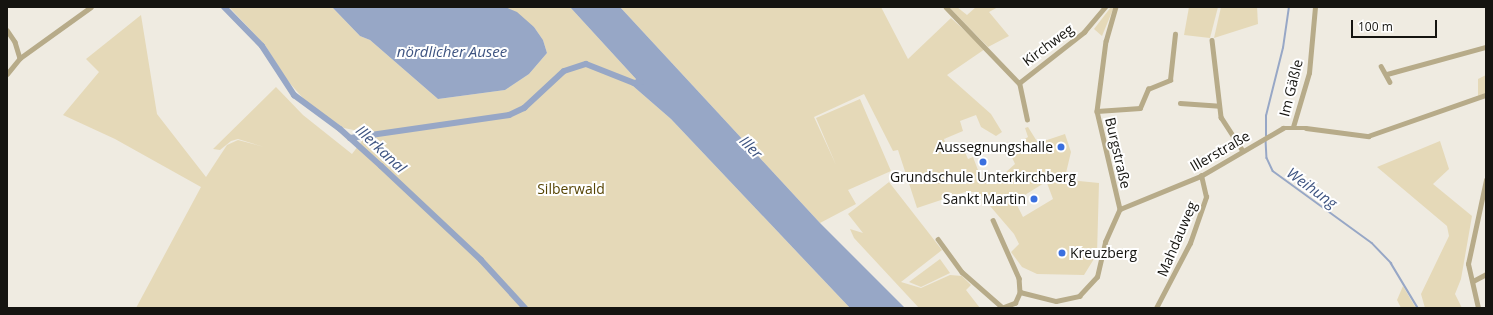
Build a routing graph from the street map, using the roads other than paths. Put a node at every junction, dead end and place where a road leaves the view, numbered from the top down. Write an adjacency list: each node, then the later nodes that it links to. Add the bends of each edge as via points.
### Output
1 (91, 7): 10 (street)
2 (946, 7): 14 (street, Kirchweg)
3 (1105, 7): 14 (street, Kirchweg, via 1084,32)
4 (1116, 7): 19 (street, Burgstraße, via 1103,55)
5 (1315, 7): 21 (street, Im Gäßle, via 1309,73)
6 (7, 30): 10 (street, via 15,42)
7 (1175, 34): 19 (street, via 1170,80 1148,89 1140,108)
8 (1212, 40): 18 (street)
9 (1486, 47): 13 (street)
10 (20, 58): 12 (street)
11 (1381, 66): 13 (street)
12 (7, 74)
13 (1387, 74): 15 (street)
14 (1019, 82): 20 (street, Kirchweg)
15 (1390, 82)
16 (1486, 95): 21 (street, Illerstraße, via 1368,136)
17 (1180, 103): 18 (street)
18 (1219, 106): 22 (street, via 1221,117)
19 (1099, 111): 25 (street, Burgstraße)
20 (1027, 120)
21 (1293, 127): 22 (street, Illerstraße, via 1271,134)
22 (1243, 151): 23 (street, Illerstraße)
23 (1201, 176): 25 (street, Illerstraße); 33 (street, Mahdauweg, via 1206,197 1190,243)
24 (1486, 180): 29 (street, via 1468,264)
25 (1120, 209): 30 (street, via 1113,220 1097,278 1088,290 1079,296 1056,301)
26 (993, 220): 30 (street, via 1019,278)
27 (938, 239): 32 (street, via 962,272)
28 (1486, 274): 29 (street)
29 (1472, 281): 34 (street)
30 (1020, 292): 31 (street)
31 (1016, 306): 32 (street)
32 (1001, 308)
33 (1156, 308)
34 (1478, 308)

